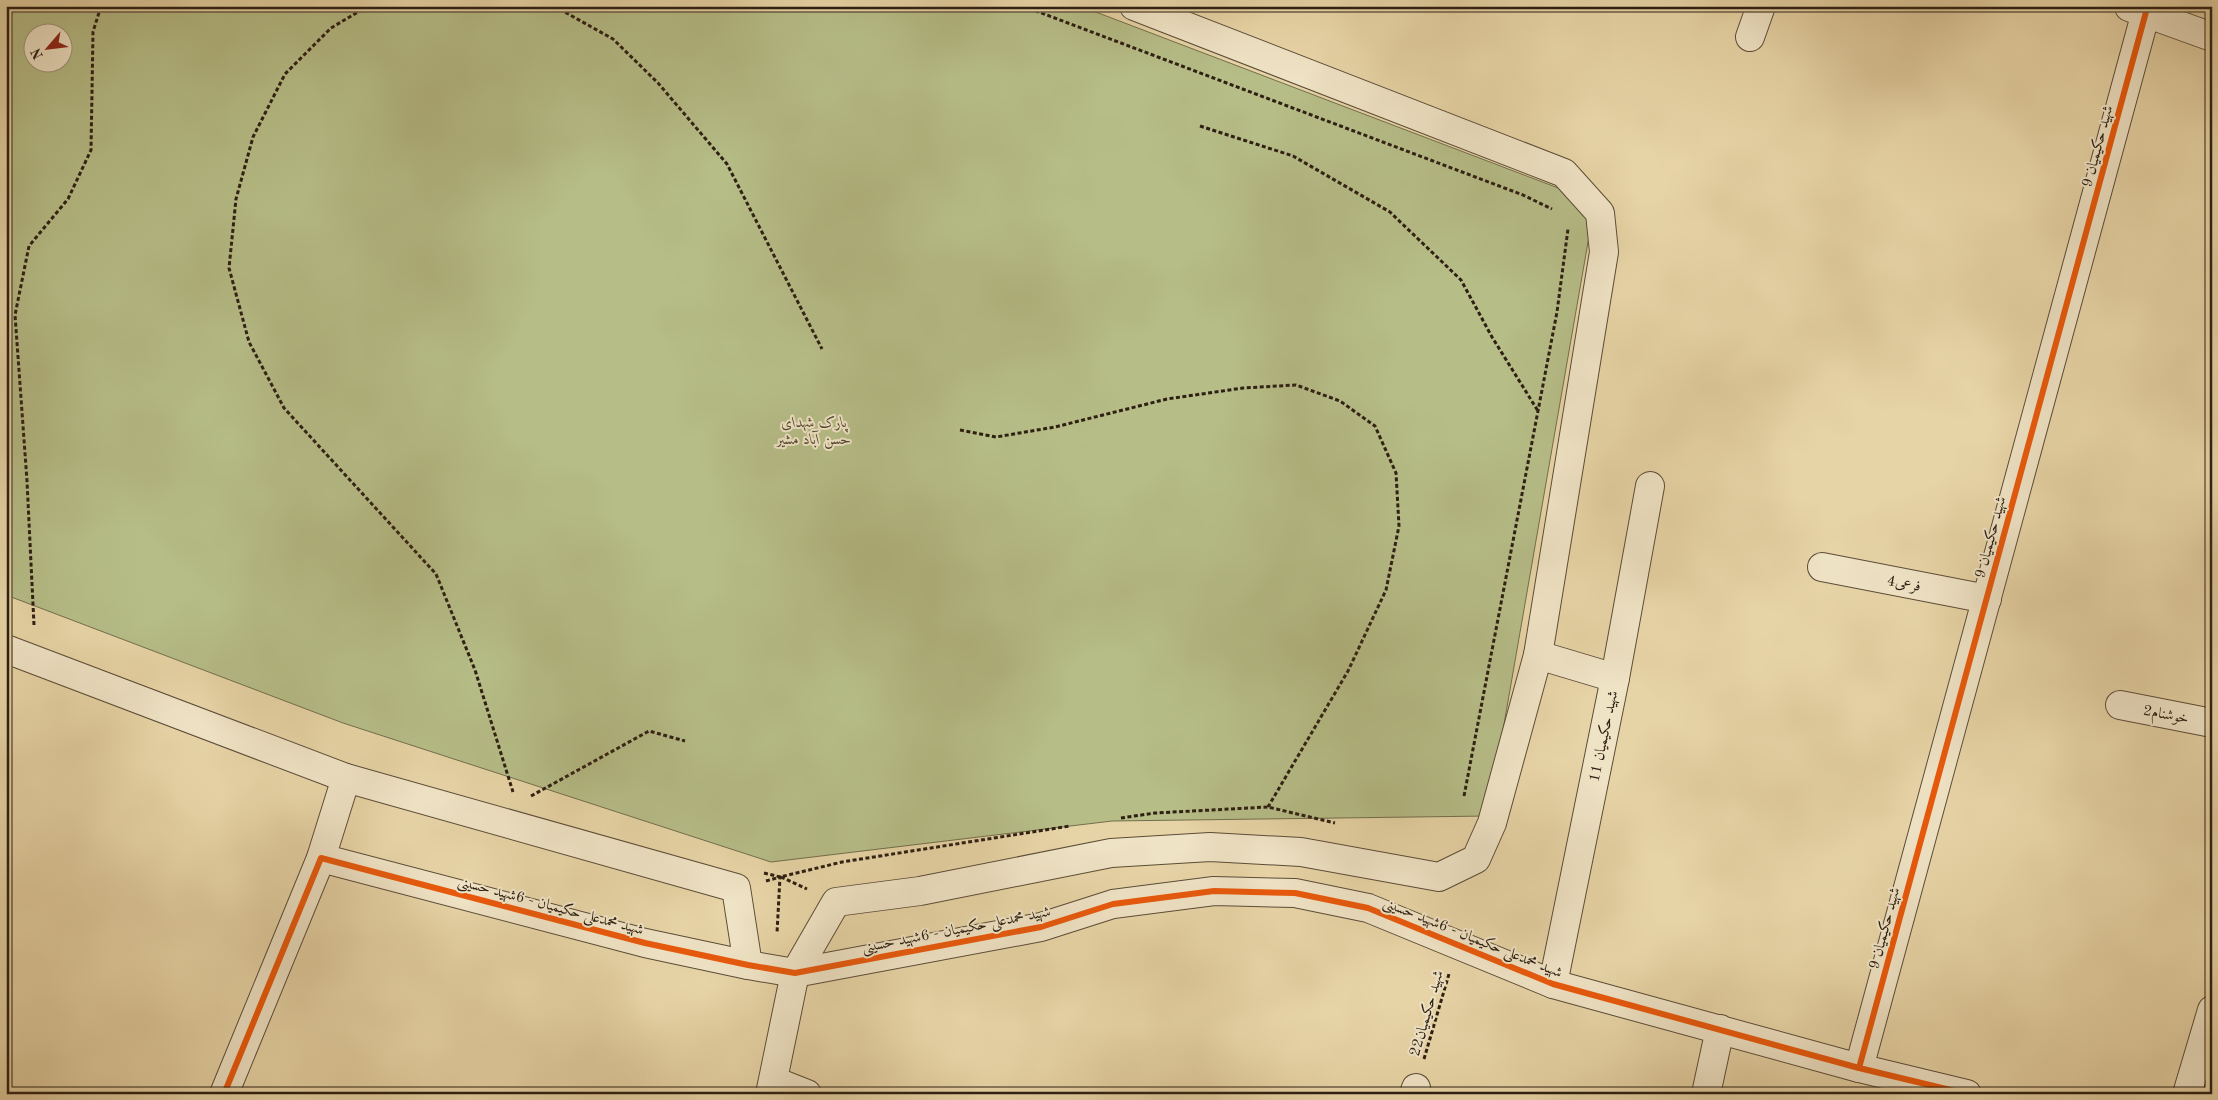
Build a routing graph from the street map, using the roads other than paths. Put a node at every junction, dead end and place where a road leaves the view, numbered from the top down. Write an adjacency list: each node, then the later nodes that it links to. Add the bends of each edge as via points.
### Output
1 (1134, 6): 10 (street, via 1564,173 1600,213 1604,252)
2 (1761, 6): 4 (street)
3 (2137, 9): 5 (street); 8 (street, شهید حکیمیان 9)
4 (1750, 37)
5 (2212, 37)
6 (1650, 486): 11 (street, شهید حکیمیان 11)
7 (1822, 567): 8 (street, فرعی4)
8 (1987, 598): 21 (street, شهید حکیمیان 9)
9 (6, 650): 14 (street)
10 (1538, 656): 11 (street); 17 (street, via 1492,823 1476,859 1439,877 1301,852 1210,847 1111,853 920,891 836,902)
11 (1615, 678): 18 (street, شهید حکیمیان 11)
12 (2120, 705): 13 (street, 2خوشنام)
13 (2212, 723)
14 (346, 778): 15 (street); 16 (street, via 736,888)
15 (321, 858): 16 (street, شهید محمدعلی حکیمیان - 6شهید حسینی, via 645,943); 23 (street)
16 (748, 965): 17 (street, شهید محمدعلی حکیمیان - 6شهید حسینی)
17 (795, 973): 18 (street, شهید محمدعلی حکیمیان - 6شهید حسینی, via 1041,927 1113,904 1214,891 1295,893 1368,908); 22 (street)
18 (1552, 984): 20 (street, شهید محمدعلی حکیمیان - 6شهید حسینی)
19 (2212, 1010): 27 (street)
20 (1720, 1029): 21 (street, شهید محمدعلی حکیمیان - 6شهید حسینی); 25 (street)
21 (1859, 1068): 26 (street, شهید محمدعلی حکیمیان - 6شهید حسینی)
22 (772, 1087): 24 (street)
23 (224, 1094)
24 (806, 1094)
25 (1706, 1094)
26 (1966, 1094)
27 (2188, 1094)

